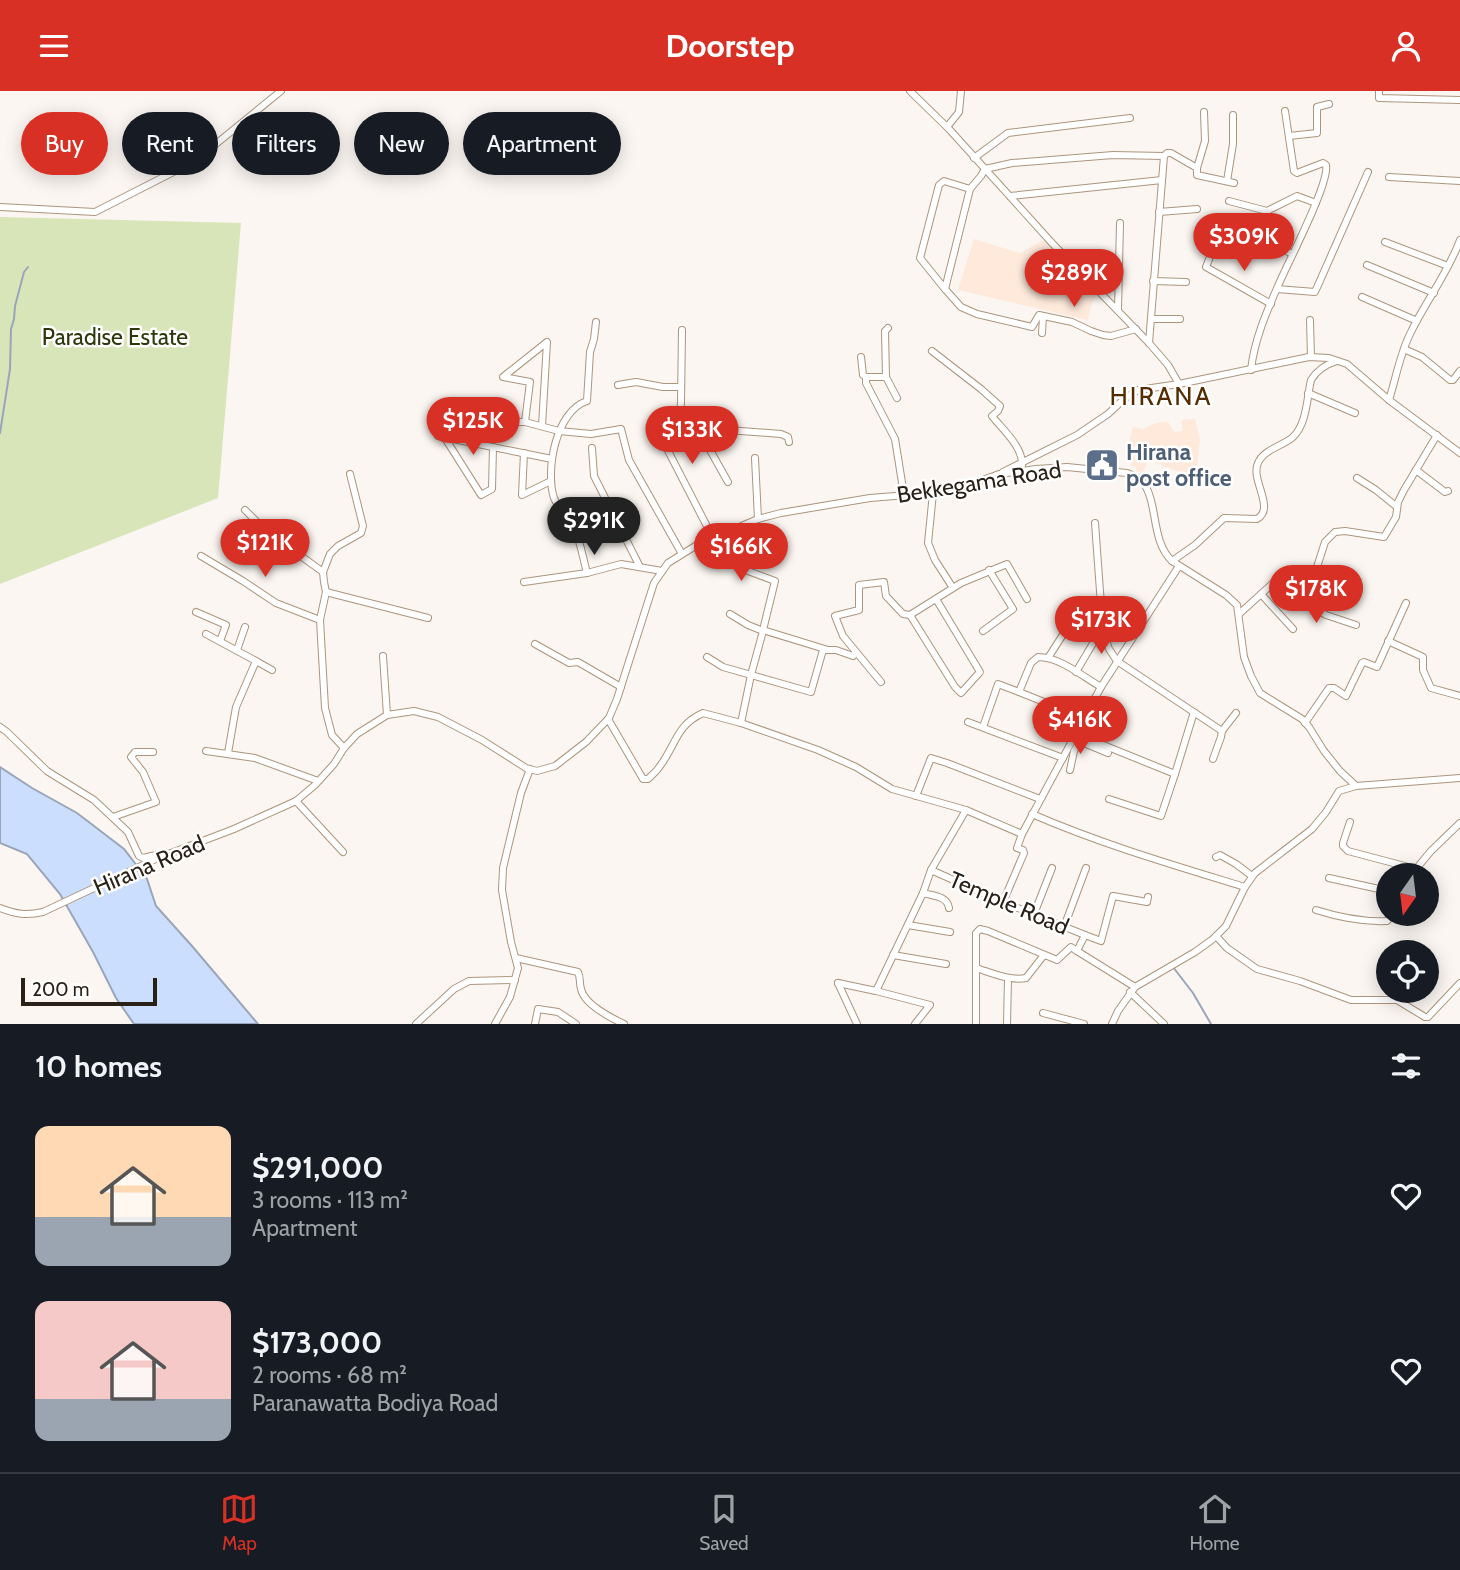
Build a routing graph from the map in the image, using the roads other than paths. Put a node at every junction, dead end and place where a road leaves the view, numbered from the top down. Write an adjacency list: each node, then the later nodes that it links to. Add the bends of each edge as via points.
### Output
1 (281, 91): 26 (street, via 195,161 95,212)
2 (910, 91): 12 (street)
3 (961, 91): 12 (street, via 959,111)
4 (1379, 91): 6 (street, via 1379,99)
5 (1458, 92): 6 (street)
6 (1460, 101)
7 (1329, 104): 13 (street, via 1317,107 1317,133)
8 (1204, 111): 16 (street, via 1205,141)
9 (1285, 111): 13 (street)
10 (1233, 115): 16 (street, via 1231,182 1197,175)
11 (1130, 118): 15 (street, via 1008,133)
12 (947, 127): 15 (street)
13 (1289, 136): 25 (street, via 1294,171 1326,165)
14 (1164, 156): 16 (street, via 1171,153); 17 (street, via 1113,155); 20 (street)
15 (974, 157): 17 (street)
16 (1197, 168)
17 (985, 169): 22 (street); 23 (street)
18 (1368, 172): 40 (street, via 1315,292)
19 (1389, 177): 21 (street)
20 (1162, 180): 23 (street); 28 (street)
21 (1460, 181)
22 (970, 189): 39 (street); 39 (street, via 944,181 939,185 920,258)
23 (1010, 196): 44 (street)
24 (1229, 201): 25 (street, via 1267,211 1297,197)
25 (1316, 203): 34 (street)
26 (0, 207)
27 (1196, 209): 28 (street)
28 (1159, 212): 37 (street)
29 (1228, 218): 34 (street)
30 (1120, 223): 44 (street)
31 (1460, 240): 36 (street)
32 (1385, 241): 36 (street)
33 (1215, 244): 43 (street, via 1206,267)
34 (1292, 254): 40 (street)
35 (1367, 265): 41 (street)
36 (1448, 266): 41 (street)
37 (1153, 281): 38 (street); 46 (street)
38 (1186, 282)
39 (945, 289): 45 (street, via 961,307 977,314 1032,327 1039,315)
40 (1276, 289): 43 (street)
41 (1434, 293): 49 (street)
42 (1363, 297): 49 (street)
43 (1271, 304): 61 (street, via 1253,351)
44 (1118, 310): 52 (street)
45 (1043, 316): 52 (street, via 1103,335); 54 (street)
46 (1151, 319): 47 (street); 55 (street)
47 (1181, 319)
48 (1310, 320): 59 (street)
49 (1417, 321): 56 (street)
50 (596, 322): 76 (street, via 587,401 577,404)
51 (888, 328): 64 (street)
52 (1136, 329): 55 (street)
53 (682, 330): 67 (street)
54 (1042, 333)
55 (1149, 343): 65 (street)
56 (1404, 349): 62 (street, via 1450,380); 70 (street)
57 (932, 351): 86 (street, via 1000,406 992,416 1012,439)
58 (861, 357): 63 (street)
59 (1311, 357): 60 (street); 61 (street)
60 (1337, 361): 68 (street, via 1314,374); 70 (street, via 1347,364)
61 (1251, 370): 65 (street)
62 (1460, 371)
63 (866, 377): 64 (street); 96 (street, via 895,439)
64 (887, 377): 69 (street)
65 (1179, 384): 86 (street, via 1138,390 1084,432)
66 (618, 385): 67 (street, via 636,382)
67 (681, 387): 78 (street)
68 (1308, 393): 71 (street); 105 (street, via 1302,424 1294,436 1260,459 1256,470 1265,504 1262,516 1224,518)
69 (897, 398)
70 (1390, 400): 77 (street)
71 (1355, 412)
72 (465, 415): 73 (street)
73 (524, 422): 74 (street); 74 (street, via 530,382 503,377 547,342)
74 (542, 426): 76 (street)
75 (728, 430): 79 (street, via 781,434)
76 (558, 431): 84 (street); 103 (street, via 591,435 621,429 629,460)
77 (1437, 435): 83 (street); 87 (street)
78 (679, 438): 93 (street, via 701,434); 102 (street, via 663,441)
79 (789, 442)
80 (493, 447): 80 (street, via 442,437 481,495 492,489); 82 (street)
81 (592, 448): 107 (street, via 594,476)
82 (524, 453): 84 (street); 92 (street, via 522,495)
83 (1460, 453)
84 (552, 459): 92 (street)
85 (755, 459): 99 (street)
86 (1023, 462): 88 (street); 90 (street)
87 (1416, 470): 94 (street); 97 (street)
88 (1022, 471): 90 (street, Bekkegama Road); 105 (street, Bekkegama Road, via 1067,467 1136,477 1148,493 1164,554)
89 (350, 474): 109 (street, via 363,526 361,533 330,554)
90 (999, 474): 95 (street, Bekkegama Road)
91 (1357, 478): 97 (street)
92 (551, 481): 111 (street, via 555,500 573,526)
93 (727, 482)
94 (1448, 491)
95 (933, 493): 96 (street, Bekkegama Road); 113 (street, via 928,543)
96 (904, 495): 99 (street, Bekkegama Road)
97 (1397, 507): 114 (street, via 1384,537 1345,531 1329,536 1317,567)
98 (245, 510): 109 (street)
99 (758, 519): 101 (street, Bekkegama Road)
100 (1095, 523): 128 (street)
101 (729, 531): 102 (street, Bekkegama Road); 130 (street, via 740,568 775,581)
102 (713, 538): 103 (street, Bekkegama Road)
103 (681, 554): 110 (street, Bekkegama Road)
104 (201, 556): 125 (street, via 276,603)
105 (1171, 561): 106 (street)
106 (1179, 566): 122 (street, via 1226,595); 144 (street)
107 (640, 567): 110 (street); 111 (street, via 621,564)
108 (989, 570): 113 (street); 118 (street, via 1007,564); 131 (street, via 1013,609)
109 (323, 572): 115 (street)
110 (662, 572): 149 (street, Bekkegama Road, via 654,583)
111 (587, 573): 112 (street)
112 (524, 582)
113 (953, 588): 117 (street)
114 (1298, 589): 116 (street, via 1284,575); 126 (street, via 1326,615)
115 (326, 592): 124 (street); 125 (street)
116 (1261, 594): 122 (street); 129 (street)
117 (936, 599): 123 (street); 123 (street, via 980,671 961,693)
118 (1027, 599)
119 (1406, 603): 135 (street)
120 (196, 612): 134 (street, via 226,625)
121 (730, 614): 130 (street)
122 (1240, 614): 160 (street, via 1244,657 1260,693)
123 (910, 615): 139 (street, via 886,597 884,582 859,585 859,610 835,616)
124 (428, 618)
125 (320, 620): 166 (street, via 326,708 332,735)
126 (1356, 625)
127 (245, 627): 137 (street)
128 (1102, 627): 144 (street); 146 (street)
129 (1293, 629)
130 (762, 630): 138 (street); 147 (street)
131 (984, 631)
132 (1064, 633): 142 (street)
133 (206, 634): 134 (street)
134 (220, 641): 137 (street)
135 (1388, 641): 152 (street, via 1423,657 1431,688); 160 (street, via 1377,667 1362,663 1346,696 1329,688)
136 (535, 644): 149 (street)
137 (237, 650): 143 (street)
138 (828, 650): 139 (street); 147 (street, via 823,650 810,692)
139 (855, 653): 148 (street)
140 (383, 656): 155 (street)
141 (707, 657): 147 (street)
142 (1048, 658): 146 (street); 151 (street, via 1038,657 1031,663)
143 (256, 661): 145 (street); 169 (street, via 236,707)
144 (1117, 661): 150 (street); 153 (street)
145 (272, 670)
146 (1076, 672): 150 (street)
147 (751, 675): 159 (street)
148 (881, 682)
149 (621, 687): 157 (street, Bekkegama Road)
150 (1101, 687): 156 (street)
151 (1019, 692): 156 (street); 162 (street, via 998,684)
152 (1460, 696)
153 (1194, 712): 163 (street); 175 (street)
154 (1236, 713): 163 (street)
155 (387, 715): 166 (street); 173 (street, via 414,711 438,717)
156 (1084, 718): 164 (street)
157 (608, 719): 159 (street, via 643,779 660,766 692,718 703,713); 173 (street, Bekkegama Road, via 555,767)
158 (968, 722): 162 (street)
159 (741, 723): 179 (street, via 818,750 892,789)
160 (1305, 723): 178 (street)
161 (0, 727): 185 (street, via 47,771)
162 (983, 727): 171 (street)
163 (1222, 731): 172 (street)
164 (1076, 734): 165 (street); 171 (street); 175 (street)
165 (1079, 741): 170 (street); 174 (street)
166 (344, 748): 177 (street)
167 (206, 751): 169 (street)
168 (153, 752): 185 (street, via 135,752 131,757 156,802)
169 (228, 753): 177 (street)
170 (1108, 753)
171 (1063, 758): 180 (street)
172 (1213, 759)
173 (530, 769): 217 (street, via 503,868 502,890)
174 (1070, 770)
175 (1175, 773): 181 (street, via 1161,816)
176 (1460, 778): 178 (street)
177 (318, 781): 182 (street)
178 (1356, 786): 197 (street, via 1339,791 1312,829)
179 (916, 796): 180 (street, via 931,758); 183 (street)
180 (1040, 799): 184 (street)
181 (1110, 799)
182 (296, 801): 189 (street); 190 (street, Hirana Road)
183 (965, 810): 188 (street); 196 (street)
184 (1031, 814): 188 (street); 199 (street)
185 (113, 817): 190 (street, via 128,832 139,856)
186 (1350, 822): 192 (street, via 1343,846)
187 (1460, 823): 193 (street)
188 (1022, 834): 203 (street, via 1017,848 1024,853)
189 (343, 852)
190 (168, 854): 204 (street, Hirana Road, via 55,907 30,915)
191 (1216, 857): 197 (street)
192 (1385, 863)
193 (1420, 863)
194 (1052, 867): 207 (street)
195 (1086, 868): 210 (street)
196 (931, 870): 201 (street); 203 (street, Temple Road)
197 (1252, 876): 199 (street)
198 (1329, 877): 200 (street)
199 (1245, 887): 213 (street, via 1226,926)
200 (1376, 888)
201 (923, 893): 205 (street, via 944,899); 209 (street)
202 (1148, 897): 212 (street, via 1147,902 1113,896 1101,941)
203 (1003, 902): 207 (street, Temple Road)
204 (0, 908)
205 (949, 908)
206 (1316, 910): 208 (street)
207 (1034, 914): 210 (street, Temple Road)
208 (1376, 921)
209 (908, 925): 211 (street); 215 (street)
210 (1065, 927): 212 (street, Temple Road)
211 (950, 932)
212 (1085, 935): 214 (street, Temple Road)
213 (1216, 936): 223 (street); 225 (street, via 1257,969 1351,1000)
214 (1077, 951): 216 (street, via 1071,947 1057,960); 223 (street, Temple Road)
215 (893, 955): 218 (street); 224 (street)
216 (1044, 955): 219 (street, via 980,929 976,933); 220 (street, via 1026,978)
217 (516, 958): 221 (street); 232 (street, via 578,972 586,1000)
218 (946, 964)
219 (976, 968): 220 (street); 235 (street)
220 (1008, 978): 236 (street)
221 (515, 979): 228 (street, via 469,981); 229 (street)
222 (1460, 983): 226 (street, via 1428,1017)
223 (1133, 989): 238 (street); 239 (street, Temple Road)
224 (877, 992): 233 (street, via 838,983); 234 (street, via 930,1005)
225 (1376, 1001)
226 (1403, 1003)
227 (1043, 1013): 237 (street)
228 (416, 1024)
229 (495, 1024)
230 (535, 1024): 231 (street, via 538,1009 558,1012)
231 (576, 1024)
232 (624, 1024)
233 (857, 1024)
234 (915, 1024)
235 (976, 1024)
236 (1007, 1024)
237 (1084, 1024)
238 (1112, 1024)
239 (1164, 1024)

